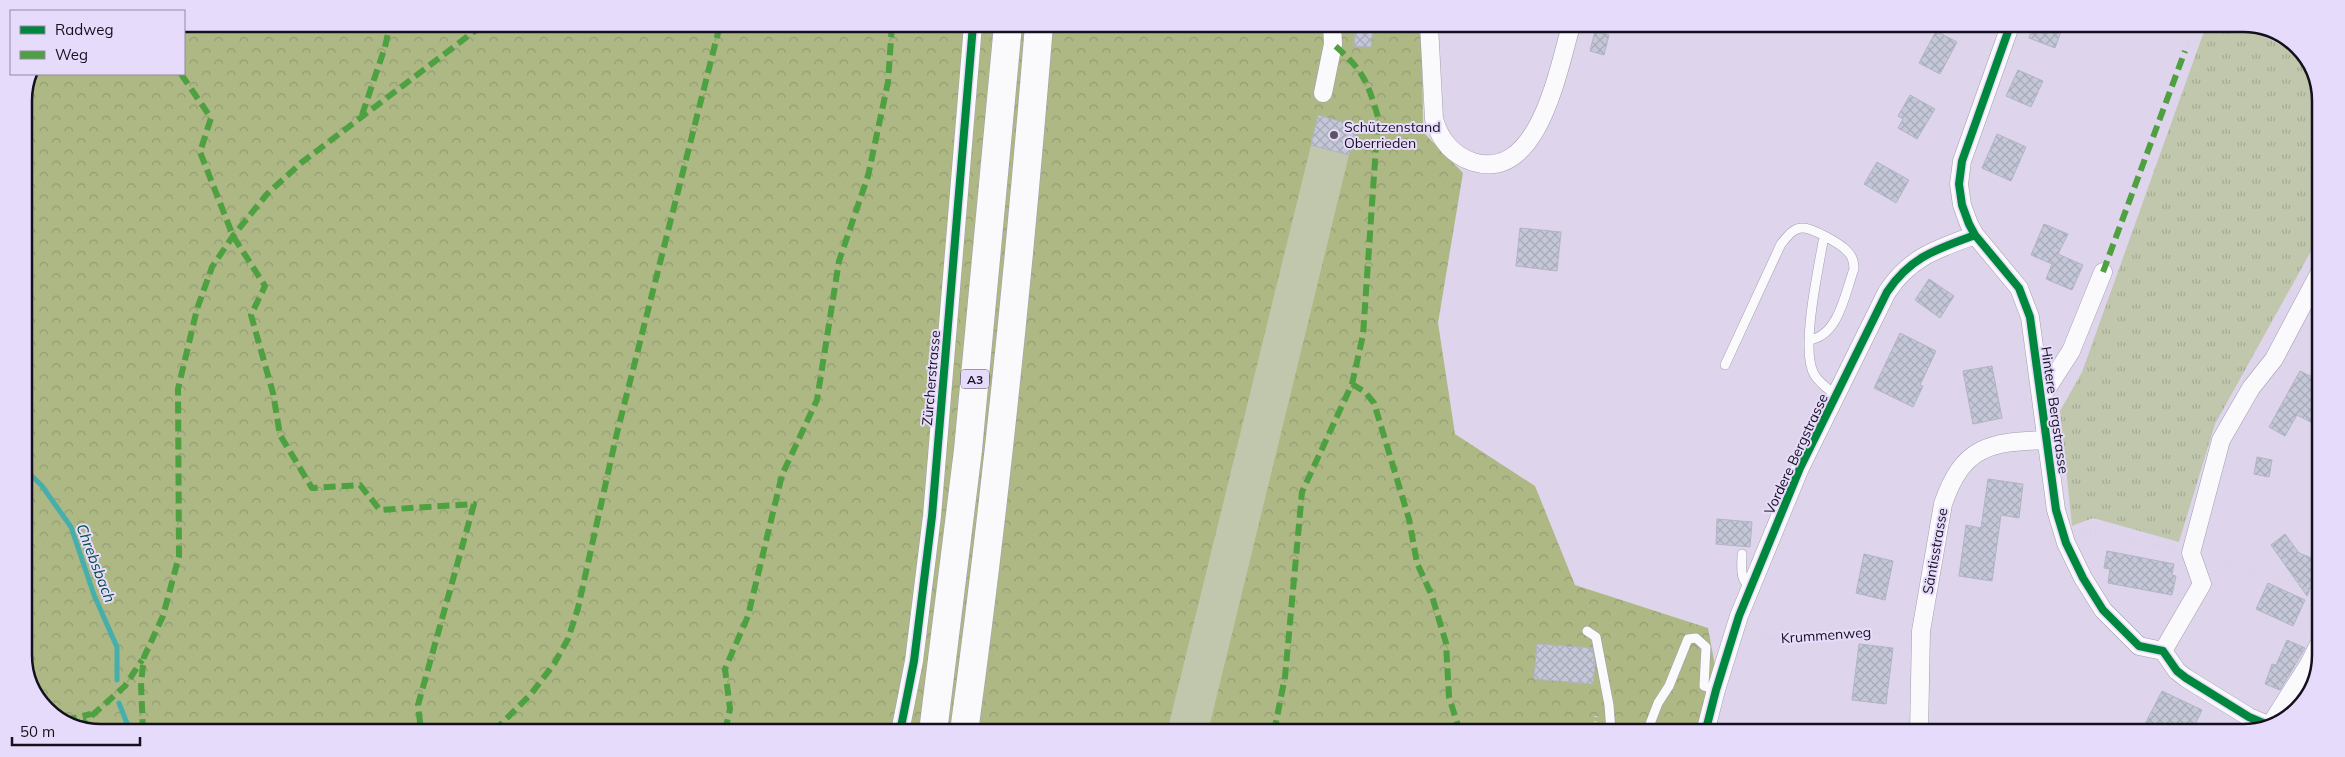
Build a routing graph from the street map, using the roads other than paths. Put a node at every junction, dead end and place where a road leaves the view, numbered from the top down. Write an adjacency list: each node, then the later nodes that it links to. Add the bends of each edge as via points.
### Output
1 (972, 33): 26 (street, Zürcherstrasse, via 932,516 914,661)
2 (1007, 33): 27 (highway, A3, via 968,450)
3 (1038, 33): 28 (highway, A3, via 999,447)
4 (1332, 33): 8 (street)
5 (1429, 33): 6 (street, via 1434,119 1438,134 1462,158 1498,164 1520,152 1538,129)
6 (1569, 33)
7 (2008, 33): 9 (street, Hintere Bergstrasse, via 1962,161 1958,184 1962,205)
8 (1323, 93)
9 (1975, 235): 15 (street, Vordere Bergstrasse, via 1929,252 1897,276); 16 (street, Hintere Bergstrasse, via 2018,288 2030,317)
10 (1824, 236): 13 (lane); 13 (lane, via 1848,251 1854,268 1833,325 1819,339); 14 (lane, via 1802,228 1781,244)
11 (2103, 272): 16 (street, via 2071,350)
12 (2312, 287): 21 (street, via 2274,359 2251,388 2221,440 2191,553 2202,584)
13 (1808, 340): 15 (lane, via 1813,374)
14 (1725, 365)
15 (1836, 395): 19 (street, Vordere Bergstrasse, via 1800,468)
16 (2042, 396): 17 (street, Hintere Bergstrasse)
17 (2046, 440): 21 (street, Hintere Bergstrasse, via 2056,510 2066,543 2083,578 2103,610 2139,646); 32 (street, Säntisstrasse, via 2018,440 1994,445 1972,456 1957,471 1943,504 1921,631)
18 (1742, 554): 19 (lane, via 1742,578)
19 (1751, 588): 23 (street, Vordere Bergstrasse)
20 (1587, 631): 29 (lane, via 1596,637)
21 (2163, 651): 25 (street, via 2186,678)
22 (2312, 658): 24 (street)
23 (1716, 690): 30 (lane, via 1704,686 1706,647 1696,638 1688,639); 31 (street, Vordere Bergstrasse)
24 (2275, 716)
25 (2264, 722)
26 (902, 724)
27 (933, 724)
28 (965, 724)
29 (1610, 724)
30 (1651, 724)
31 (1707, 724)
32 (1919, 724)

